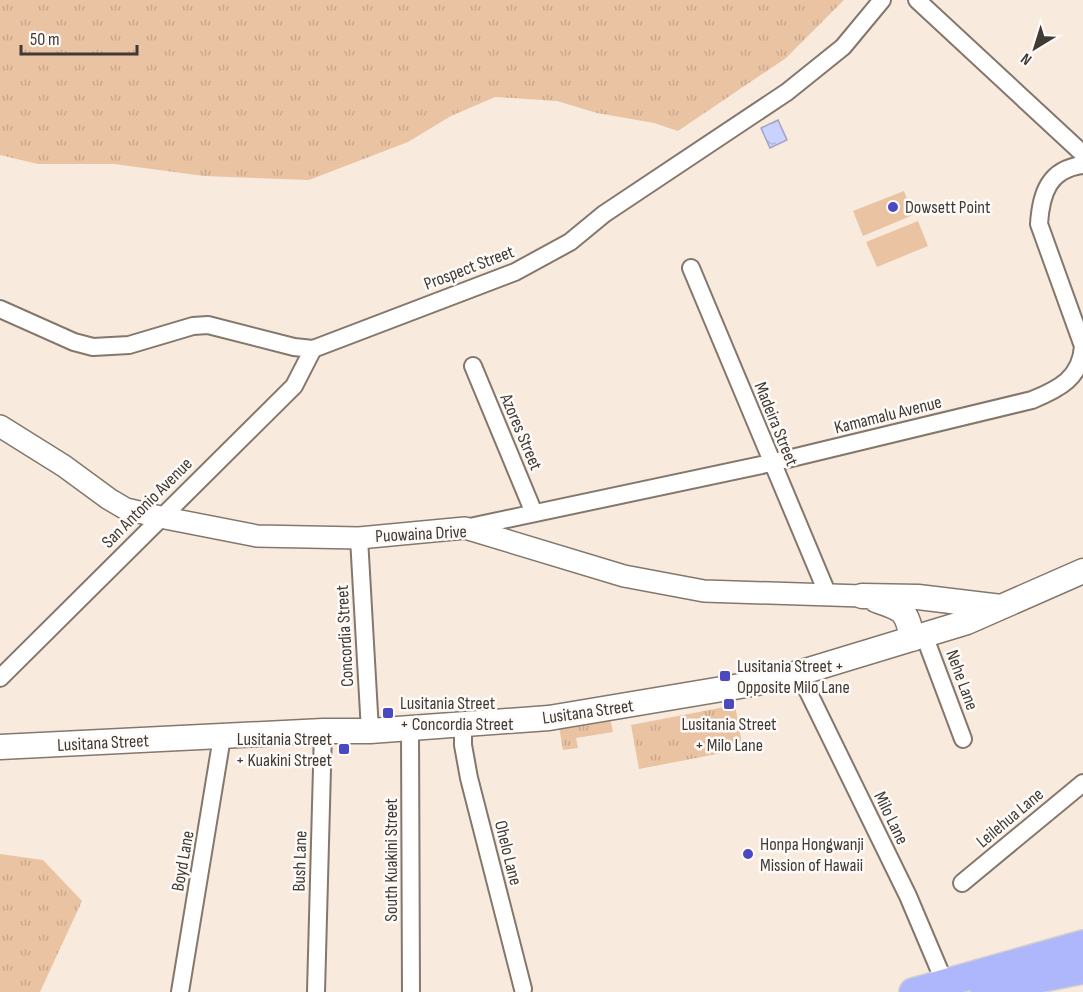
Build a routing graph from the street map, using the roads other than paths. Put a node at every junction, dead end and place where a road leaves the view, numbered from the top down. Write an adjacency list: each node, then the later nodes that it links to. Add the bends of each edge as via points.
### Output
1 (882, 0): 7 (street, Prospect Street, via 843,47 787,92 604,214 570,242 515,272)
2 (917, 0): 3 (street)
3 (1083, 154)
4 (1083, 165): 10 (street, Kamamalu Avenue, via 1062,170 1044,187 1040,206 1039,224 1082,340 1081,359 1066,384 1032,400)
5 (691, 268): 10 (street, Madeira Street)
6 (0, 309): 7 (street, Prospect Street, via 93,347 129,345 208,325)
7 (313, 349): 12 (street, San Antonio Avenue, via 294,386)
8 (473, 366): 11 (street, Azores Street)
9 (0, 426): 12 (street, Puowaina Drive, via 126,509)
10 (771, 463): 11 (street, Kamamalu Avenue); 16 (street, Madeira Street)
11 (534, 513): 13 (street, Kamamalu Avenue)
12 (160, 517): 14 (street, Puowaina Drive, via 257,536); 21 (street, San Antonio Avenue)
13 (465, 528): 14 (street, Puowaina Drive); 16 (street, Puowaina Drive, via 624,576 704,591)
14 (359, 538): 25 (street, Concordia Street)
15 (1083, 571): 18 (main road, Lusitana Street)
16 (828, 595): 17 (street, Puowaina Drive)
17 (862, 596): 18 (main road, via 918,597); 19 (main road, via 897,607 908,616)
18 (1001, 607): 19 (main road, Lusitana Street)
19 (918, 637): 20 (main road, Lusitana Street); 27 (street, Nehe Lane)
20 (799, 673): 22 (main road, Lusitana Street, via 618,708); 33 (street, Milo Lane, via 908,896)
21 (0, 678)
22 (463, 725): 23 (main road, Lusitana Street); 34 (street, Ohelo Lane, via 469,777)
23 (410, 728): 25 (main road, Lusitana Street); 37 (street, South Kuakini Street)
24 (323, 731): 25 (main road, Lusitana Street); 26 (main road, Lusitana Street); 36 (street, Bush Lane)
25 (370, 731)
26 (222, 737): 28 (main road, Lusitana Street); 35 (street, Boyd Lane)
27 (963, 739)
28 (0, 747)
29 (1083, 783): 30 (street, Leilehua Lane)
30 (962, 883)
31 (1083, 944): 33 (highway)
32 (1083, 970): 39 (highway)
33 (944, 981): 38 (highway)
34 (523, 989)
35 (180, 992)
36 (316, 992)
37 (411, 992)
38 (913, 992)
39 (974, 992)

